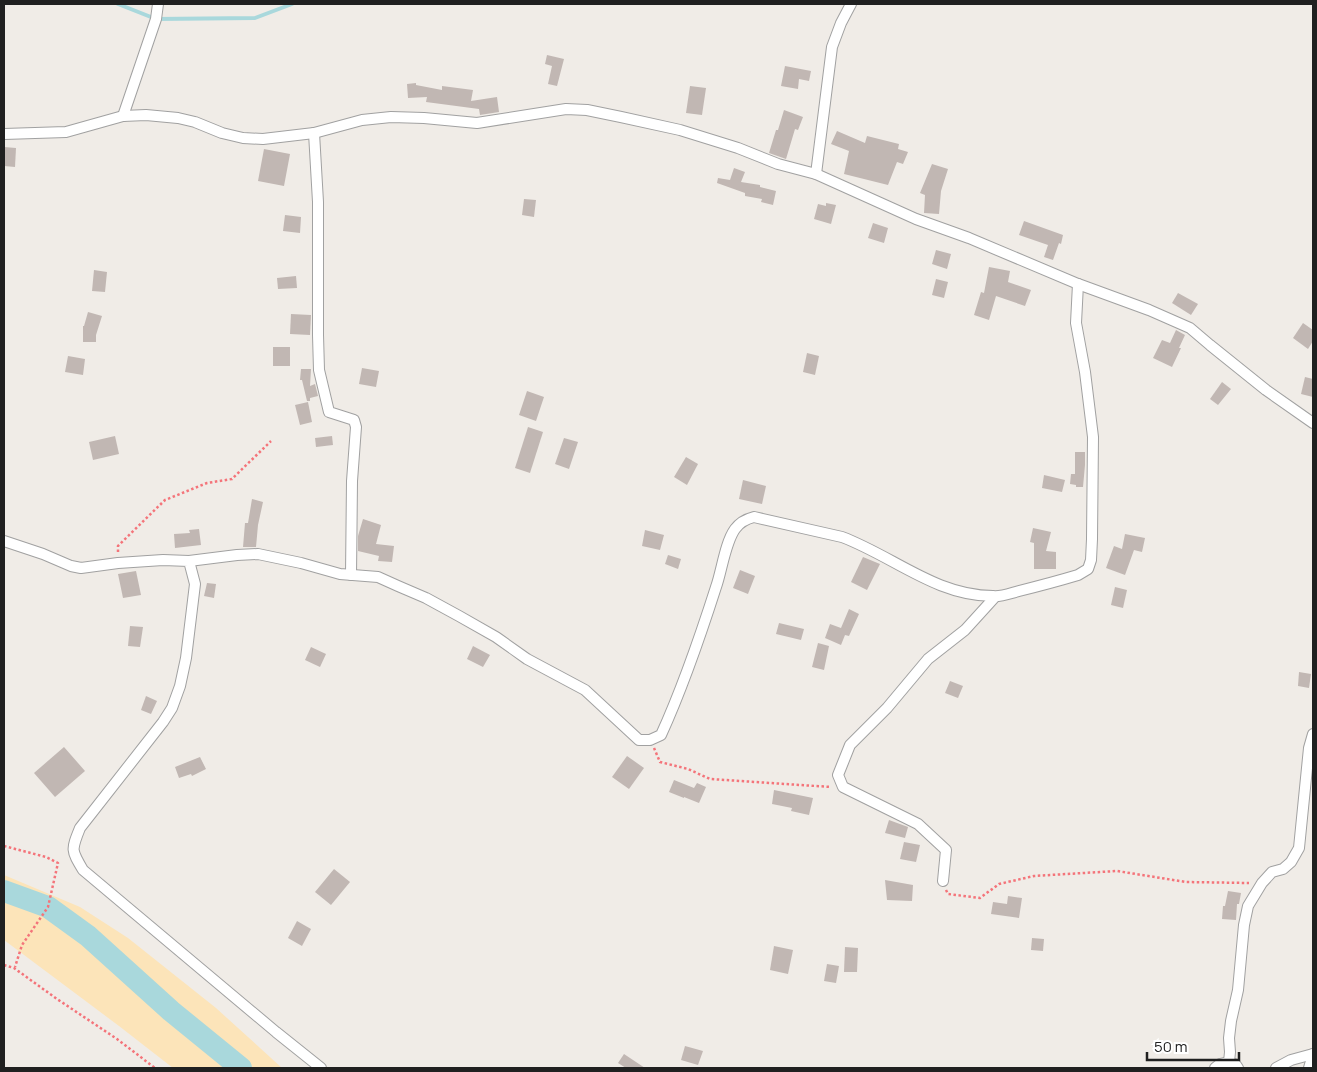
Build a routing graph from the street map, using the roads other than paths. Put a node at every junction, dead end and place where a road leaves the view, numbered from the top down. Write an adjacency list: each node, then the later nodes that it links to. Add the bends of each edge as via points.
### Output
1 (158, 4): 3 (street)
2 (851, 4): 6 (street, via 832,47)
3 (124, 116): 4 (street, via 178,118 243,138); 5 (street, via 66,132)
4 (314, 133): 6 (street, via 362,120 391,117 477,123 566,109 587,110 680,130); 11 (street, via 318,202 319,370 329,412 354,420 356,427)
5 (4, 134)
6 (816, 174): 7 (street, via 916,219)
7 (1078, 284): 8 (street, via 1190,328 1266,390); 12 (street, via 1076,323 1093,437 1092,539 1088,568 1078,575)
8 (1313, 423)
9 (4, 541): 10 (street, via 81,568 163,560)
10 (189, 561): 11 (street, via 258,554); 17 (street, via 195,584 193,603 186,658 172,708 80,828 72,850 83,870)
11 (350, 575): 12 (street, via 378,578 426,598 496,637 527,659 585,690 639,740 650,740 661,734 708,613 730,539 744,520 754,517 842,537 947,588)
12 (995, 597): 14 (street, via 965,630 928,659 887,708 850,745 838,775 843,787 918,824 946,850)
13 (1313, 734): 16 (street, via 1298,848 1291,862 1272,872 1248,906 1229,1038)
14 (943, 882)
15 (1313, 1054): 20 (street); 21 (street)
16 (1229, 1062): 18 (street); 19 (street)
17 (321, 1068)
18 (1215, 1068)
19 (1238, 1068)
20 (1276, 1068)
21 (1309, 1068)

